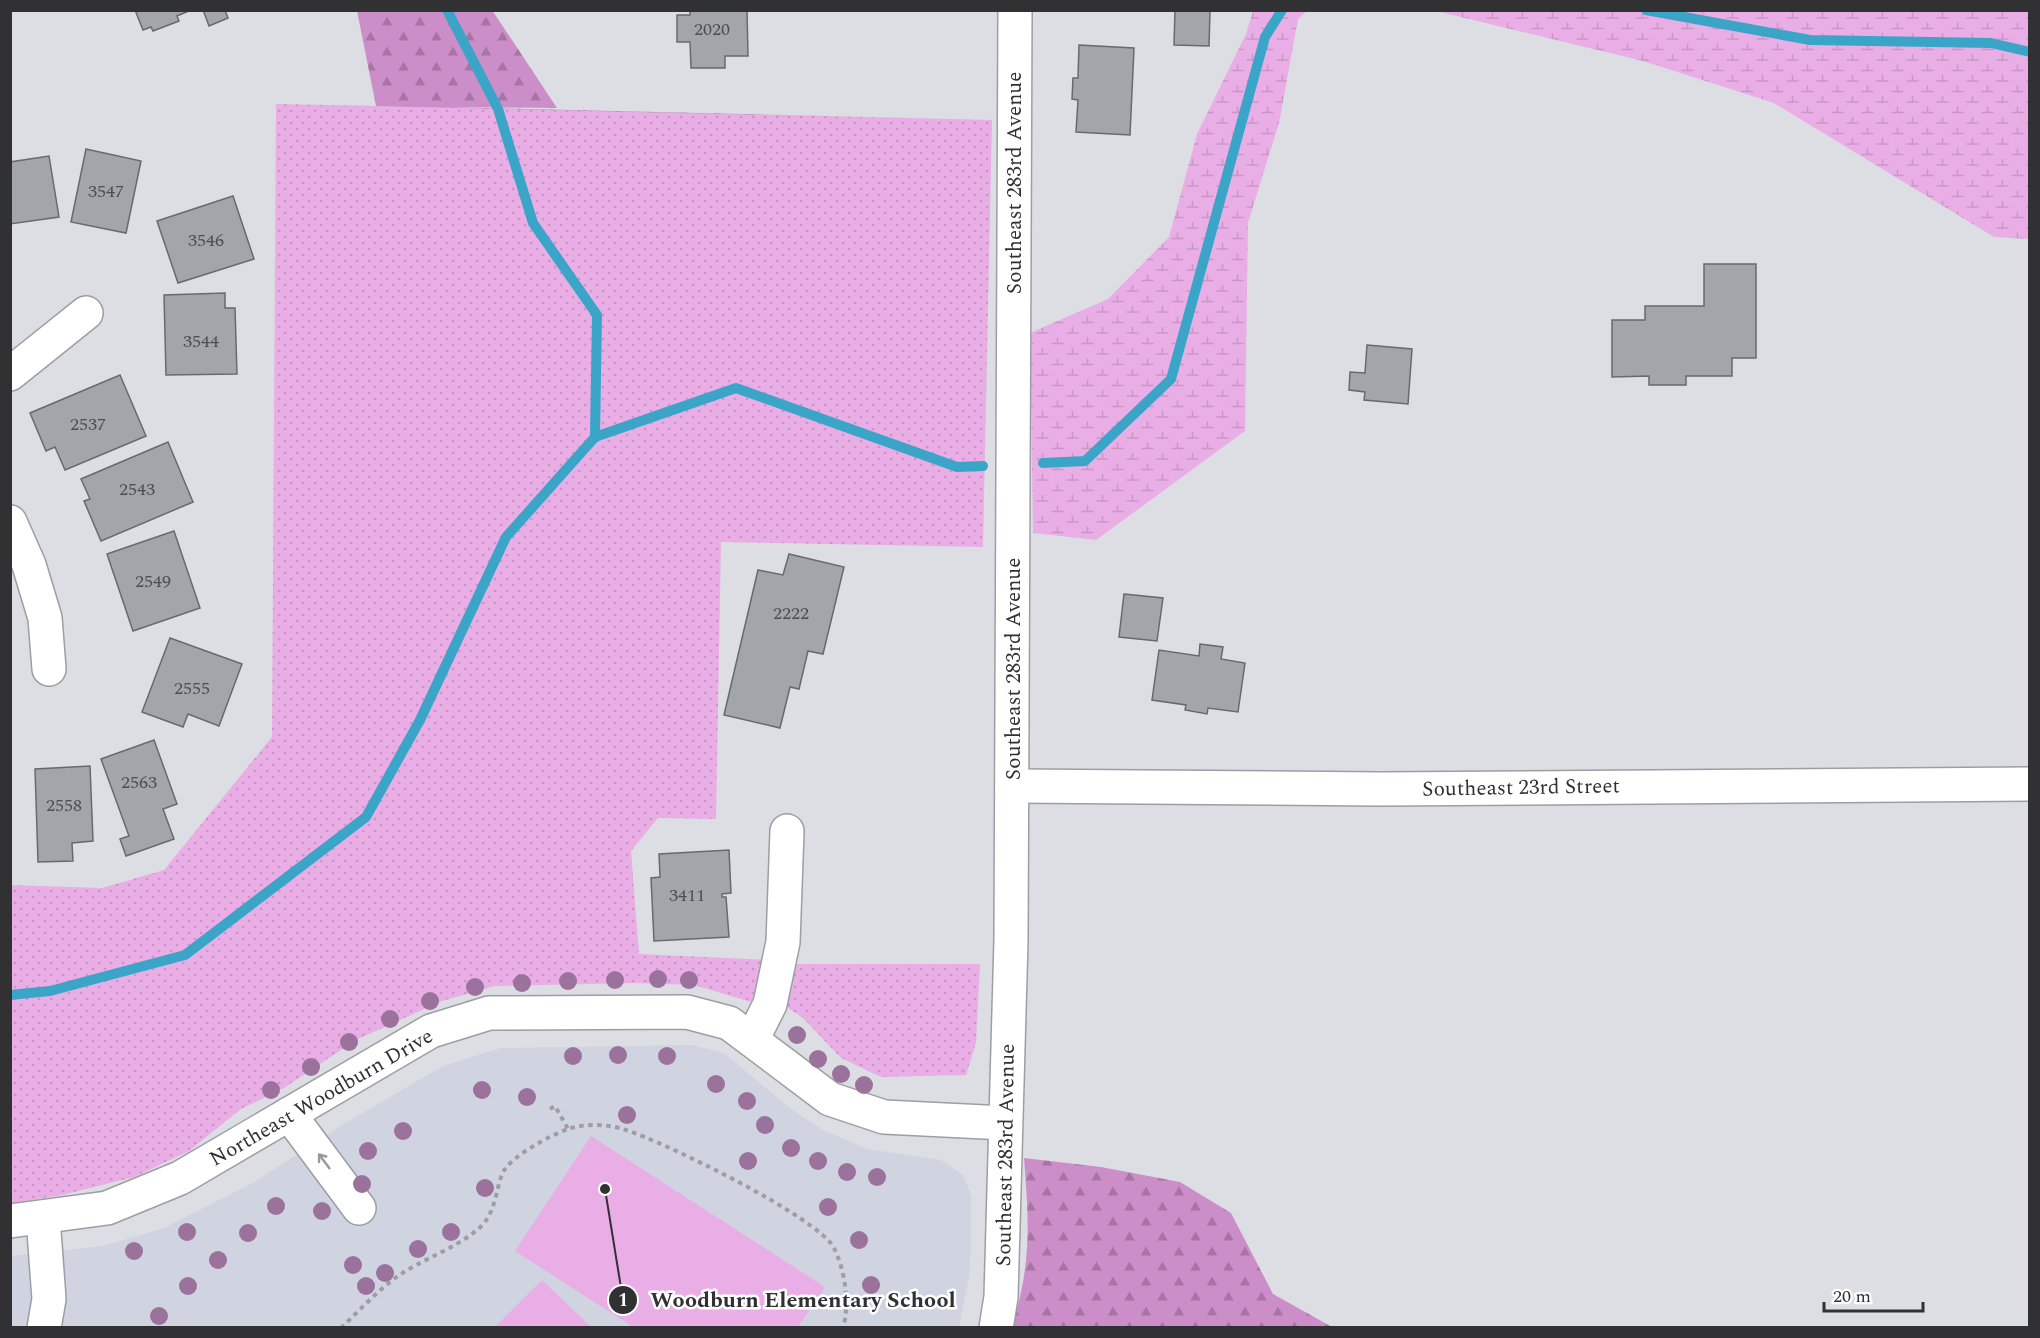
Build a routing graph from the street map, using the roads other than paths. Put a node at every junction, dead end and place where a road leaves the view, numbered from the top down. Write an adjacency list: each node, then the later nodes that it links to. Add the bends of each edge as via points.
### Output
1 (1015, 10): 7 (street, Southeast 283rd Avenue)
2 (86, 313): 3 (street)
3 (10, 374)
4 (10, 522): 5 (street, via 29,565 45,618)
5 (49, 669)
6 (2030, 784): 7 (street, Southeast 23rd Street, via 1381,789)
7 (1012, 786): 11 (street, Southeast 283rd Avenue)
8 (787, 831): 9 (street, via 783,942 770,1004)
9 (752, 1040): 10 (street, Northeast Woodburn Drive, via 729,1023 687,1012 489,1013 431,1031); 11 (street, Northeast Woodburn Drive, via 830,1099 884,1117)
10 (289, 1114): 12 (street, one-way to 10); 13 (street, Northeast Woodburn Drive, via 180,1178 107,1208)
11 (1005, 1123): 16 (street, Southeast 283rd Avenue, via 1001,1297)
12 (359, 1208)
13 (43, 1218): 14 (street, Northeast Woodburn Drive); 15 (street, via 49,1299)
14 (10, 1221)
15 (44, 1328)
16 (996, 1328)

